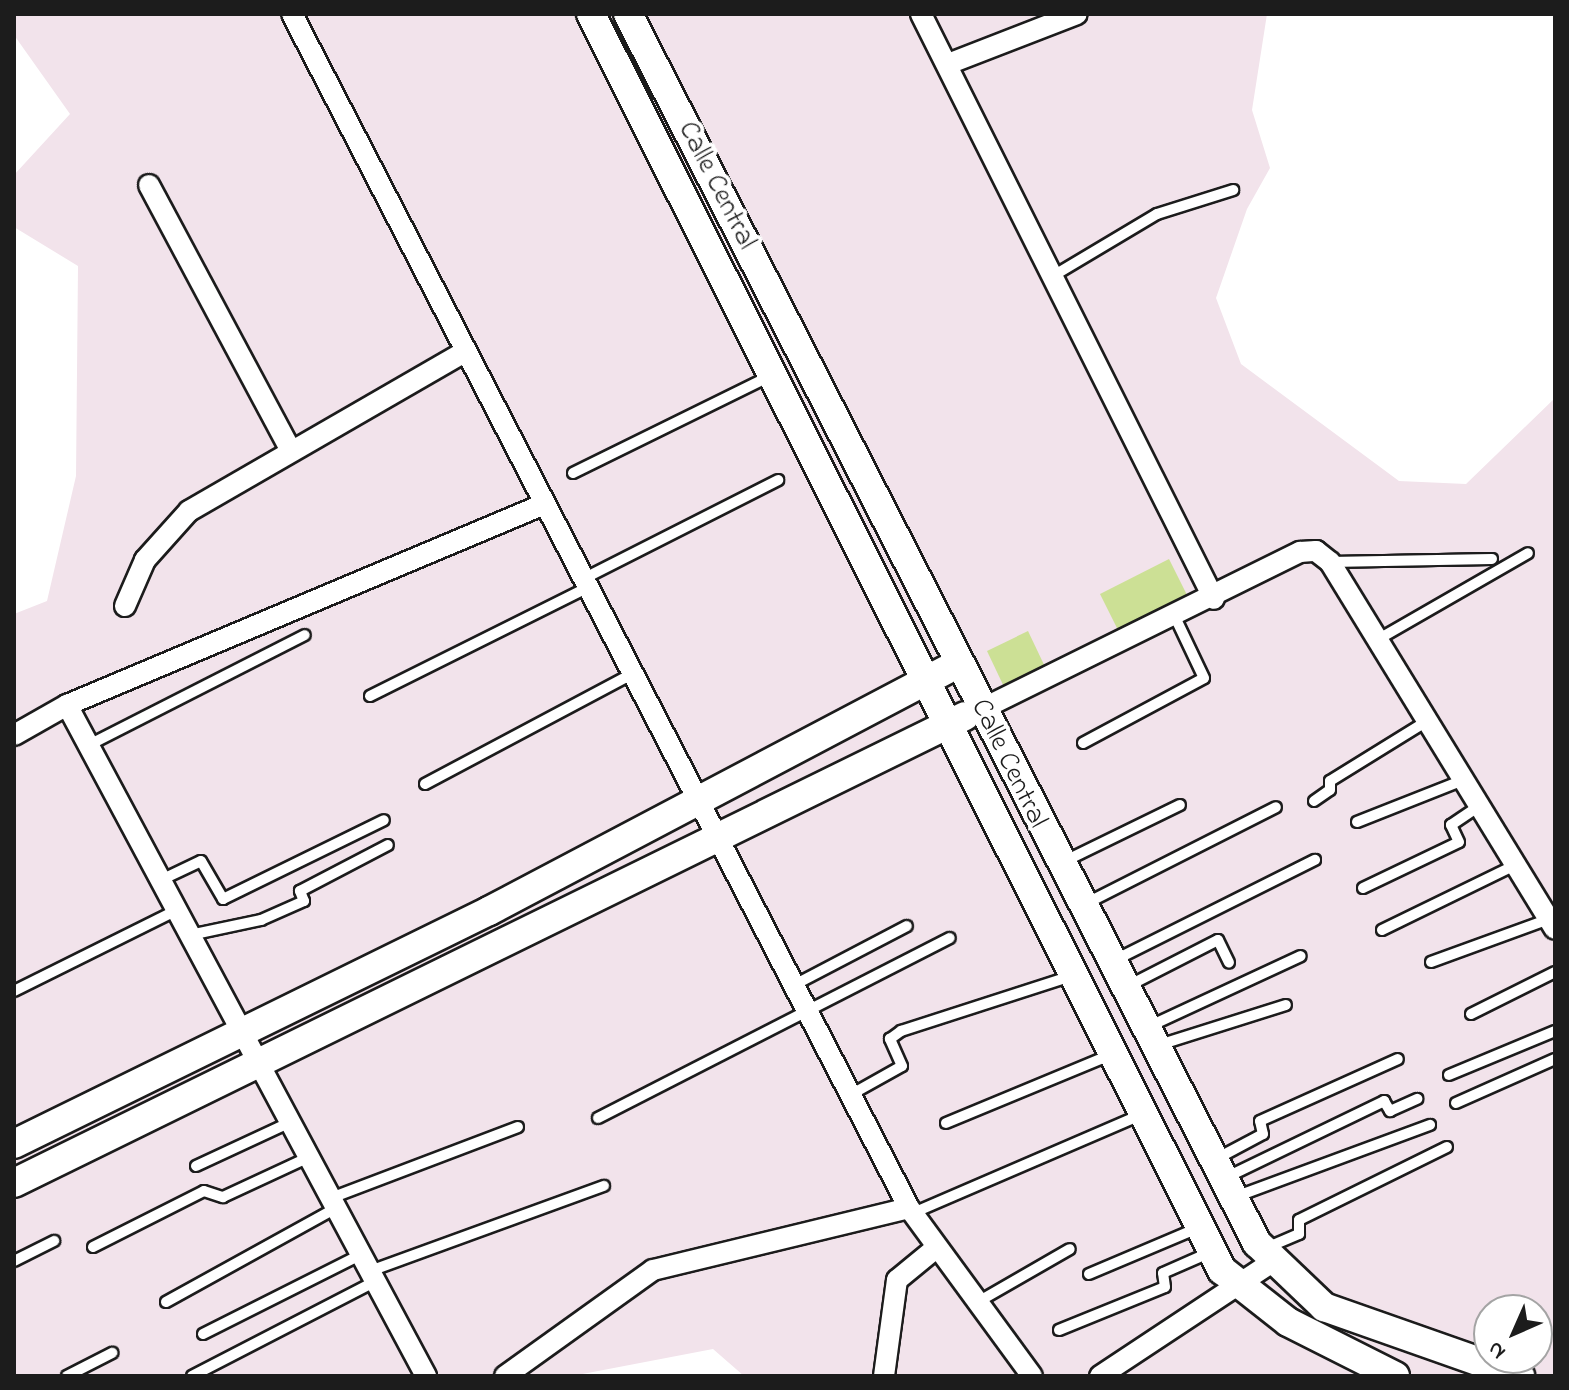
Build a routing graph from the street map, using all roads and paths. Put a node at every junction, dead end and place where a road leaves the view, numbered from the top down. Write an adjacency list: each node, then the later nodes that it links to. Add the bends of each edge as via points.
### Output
1 (292, 14): 10 (street)
2 (591, 14): 11 (street, Calle Central)
3 (628, 14): 25 (street, Calle Central)
4 (921, 14): 6 (street)
5 (1077, 14): 6 (street)
6 (948, 64): 9 (street)
7 (149, 185): 12 (street)
8 (1233, 190): 9 (lane, via 1157,214)
9 (1053, 276): 20 (street)
10 (463, 353): 12 (street); 15 (street)
11 (775, 374): 13 (lane); 27 (street, Calle Central)
12 (290, 449): 21 (street, via 189,511 145,560)
13 (573, 473)
14 (778, 480): 19 (lane)
15 (542, 505): 19 (street); 29 (street)
16 (1528, 553): 24 (lane)
17 (1492, 559): 18 (lane)
18 (1330, 562): 20 (street, via 1300,552); 24 (street)
19 (585, 584): 26 (street); 28 (lane)
20 (1214, 599): 22 (street)
21 (125, 606)
22 (1175, 617): 30 (street); 34 (lane, via 1204,678)
23 (305, 635): 35 (lane)
24 (1377, 640): 31 (street)
25 (958, 664): 27 (street); 30 (street, Calle Central)
26 (634, 673): 37 (lane); 38 (street)
27 (930, 678): 32 (street, Calle Central); 38 (street)
28 (370, 696)
29 (67, 705): 33 (street); 35 (street)
30 (982, 709): 32 (street); 50 (street, Calle Central)
31 (1427, 721): 36 (street); 39 (lane, via 1330,781 1330,790)
32 (950, 723): 45 (street); 52 (street, Calle Central)
33 (14, 735)
34 (1083, 743)
35 (89, 745): 49 (street)
36 (1463, 780): 41 (street); 44 (lane)
37 (425, 784)
38 (702, 796): 45 (street); 72 (street)
39 (1314, 801)
40 (1180, 805): 50 (lane)
41 (1479, 806): 48 (street); 51 (lane, via 1451,825 1459,842)
42 (1276, 807): 50 (lane)
43 (384, 820): 49 (lane, via 223,899 201,861)
44 (1357, 822)
45 (720, 834): 65 (street); 77 (street)
46 (388, 845): 57 (lane, via 300,891 304,901 261,920)
47 (1315, 860): 60 (lane)
48 (1515, 865): 54 (street); 56 (lane)
49 (161, 880): 53 (street)
50 (1069, 887): 52 (street); 60 (street, Calle Central)
51 (1363, 888)
52 (1042, 904): 64 (street, Calle Central)
53 (177, 910): 57 (street); 67 (lane)
54 (1552, 924): 61 (lane)
55 (907, 926): 65 (lane)
56 (1382, 930)
57 (190, 935): 72 (street)
58 (950, 938): 69 (lane)
59 (1301, 956): 73 (lane)
60 (1110, 962): 66 (street, Calle Central)
61 (1431, 962)
62 (1229, 963): 66 (lane, via 1218,940)
63 (1555, 972): 70 (lane)
64 (1077, 975): 74 (street, Calle Central); 79 (lane, via 901,1031 890,1039 902,1066)
65 (796, 984): 69 (street)
66 (1124, 988): 73 (street, Calle Central)
67 (14, 991)
68 (1286, 1005): 73 (lane)
69 (809, 1010): 79 (street); 83 (lane)
70 (1471, 1014)
71 (1555, 1031): 78 (lane)
72 (243, 1034): 77 (street); 88 (street)
73 (1151, 1037): 92 (street, Calle Central)
74 (1116, 1052): 82 (street, Calle Central); 85 (lane)
75 (1398, 1059): 92 (lane, via 1260,1121 1263,1134)
76 (1555, 1059): 81 (lane)
77 (258, 1060): 84 (street); 93 (street)
78 (1449, 1075)
79 (852, 1094): 96 (street)
80 (1417, 1099): 92 (lane, via 1390,1111 1384,1101)
81 (1456, 1103)
82 (1146, 1113): 96 (lane); 97 (street, Calle Central)
83 (598, 1118)
84 (291, 1122): 90 (street); 91 (lane)
85 (946, 1123)
86 (1430, 1125): 92 (lane)
87 (518, 1127): 95 (lane)
88 (14, 1144)
89 (1447, 1147): 102 (lane, via 1299,1220 1299,1234)
90 (309, 1157): 95 (street); 99 (lane, via 223,1197 204,1191)
91 (196, 1166)
92 (1225, 1178): 102 (street, Calle Central)
93 (14, 1183)
94 (604, 1186): 104 (lane)
95 (334, 1203): 104 (street); 107 (lane)
96 (911, 1211): 100 (street); 115 (street, via 653,1270)
97 (1207, 1239): 105 (lane); 106 (street, Calle Central); 109 (lane, via 1163,1273 1165,1287)
98 (54, 1241): 103 (lane)
99 (93, 1247)
100 (936, 1248): 108 (street); 116 (street, via 897,1280)
101 (1070, 1249): 108 (lane)
102 (1266, 1257): 106 (street); 120 (street, Calle Central, via 1324,1307)
103 (14, 1261)
104 (369, 1269): 110 (lane); 112 (street); 114 (lane)
105 (1089, 1274)
106 (1237, 1288): 118 (street); 119 (street, Calle Central)
107 (166, 1302)
108 (975, 1303): 117 (street)
109 (1059, 1330)
110 (203, 1334)
111 (112, 1353): 113 (lane)
112 (421, 1371)
113 (67, 1376)
114 (192, 1376)
115 (505, 1376)
116 (884, 1376)
117 (1032, 1376)
118 (1100, 1376)
119 (1395, 1376)
120 (1520, 1376)

